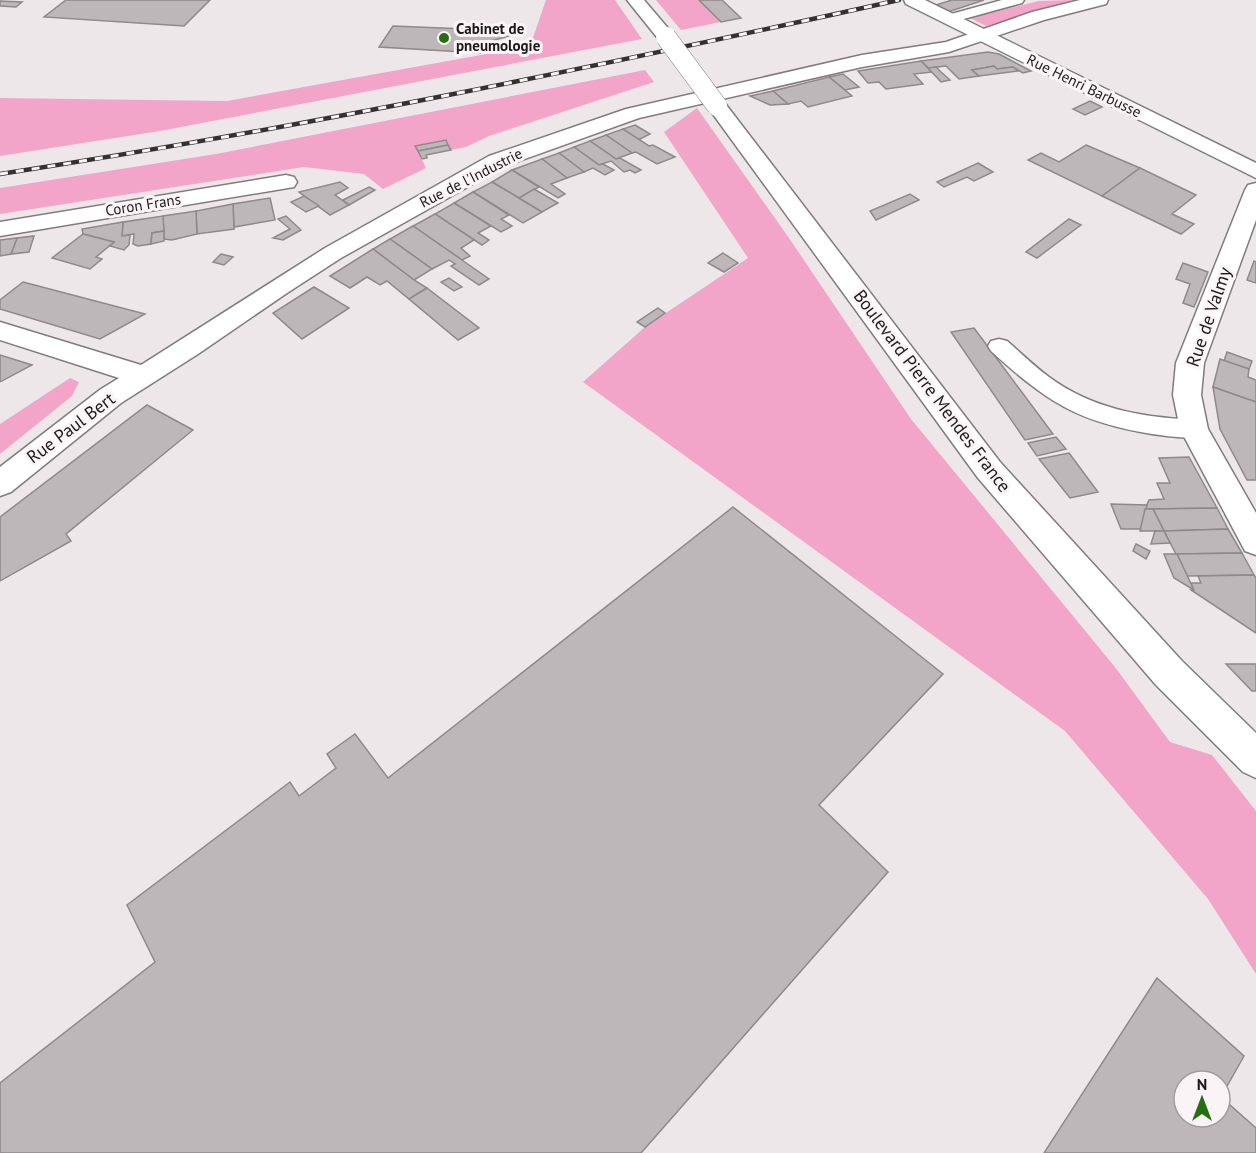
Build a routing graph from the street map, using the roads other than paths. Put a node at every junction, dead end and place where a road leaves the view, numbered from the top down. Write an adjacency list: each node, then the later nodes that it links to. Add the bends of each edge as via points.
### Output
1 (635, 0): 17 (street, Boulevard Pierre Mendes France, bridge, via 989,470 1169,673)
2 (912, 0): 5 (street, Rue Henri Barbusse)
3 (1017, 0): 5 (lane)
4 (1100, 0): 6 (street, Rue de l'Industrie)
5 (950, 19): 6 (street, Rue Henri Barbusse)
6 (983, 35): 7 (street, Rue Henri Barbusse); 13 (street, Rue de l'Industrie, via 949,47 861,60 649,108 517,153 333,253)
7 (1256, 171)
8 (286, 182): 10 (street, Coron Frans)
9 (1256, 190): 14 (street, Rue de Valmy, via 1190,363 1187,395)
10 (0, 229)
11 (0, 331): 13 (street)
12 (999, 346): 14 (lane, via 1047,388 1079,407 1134,423)
13 (145, 376): 15 (street, Rue Paul Bert, via 111,396)
14 (1194, 429): 16 (street, Rue de Valmy)
15 (0, 484)
16 (1256, 542)
17 (1256, 759)

